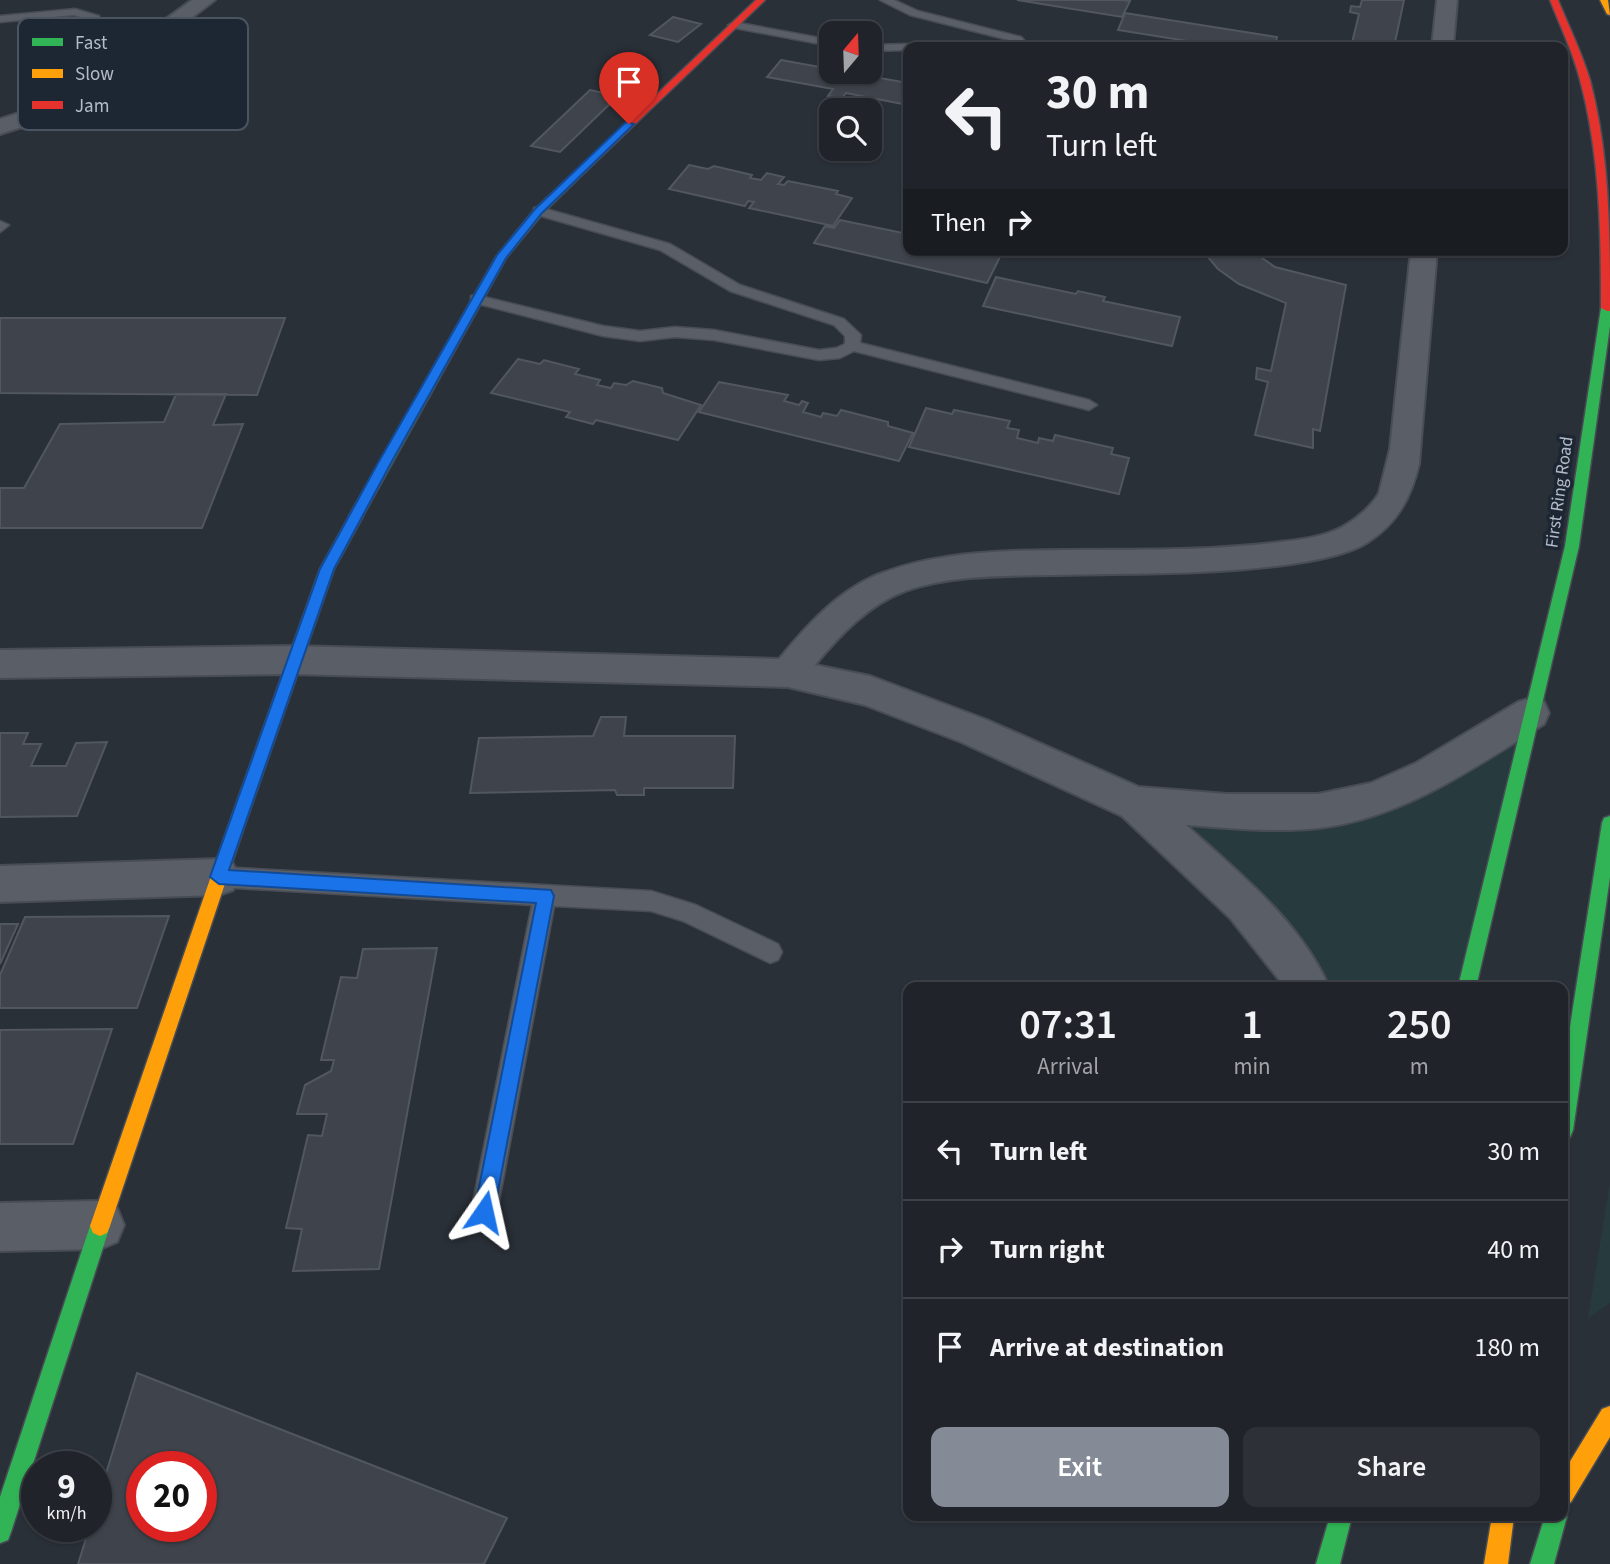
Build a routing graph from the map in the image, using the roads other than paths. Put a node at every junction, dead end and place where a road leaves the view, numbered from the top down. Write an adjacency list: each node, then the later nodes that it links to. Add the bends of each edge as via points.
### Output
1 (205, 0): 9 (street)
2 (761, 0): 11 (main road)
3 (885, 0): 13 (lane, via 914,13)
4 (1447, 0): 14 (street)
5 (1554, 0): 27 (main road, First Ring Road, via 1584,77 1599,143 1607,225 1607,312 1572,546)
6 (1604, 0): 7 (main road)
7 (1610, 12)
8 (96, 18): 10 (lane, via 75,12)
9 (180, 18)
10 (0, 19)
11 (734, 26): 12 (lane); 19 (main road)
12 (819, 41)
13 (1020, 42)
14 (1443, 42)
15 (903, 47): 16 (lane)
16 (882, 48)
17 (18, 121): 18 (street)
18 (0, 127)
19 (539, 211): 21 (main road, via 501,257); 22 (lane, via 664,247 735,288 839,322 852,335)
20 (1422, 256): 26 (street, via 1404,463 1388,508 1364,530 1324,546 1268,558 961,565 897,579 858,598 822,631)
21 (476, 299): 22 (lane, via 640,337 676,332 714,335 819,355 840,353); 24 (main road, via 327,569)
22 (852, 346): 23 (lane)
23 (1089, 405)
24 (293, 660): 25 (street); 26 (street); 30 (main road)
25 (0, 664)
26 (788, 673): 28 (street, via 870,691 974,731)
27 (1531, 713): 28 (street, via 1445,767 1383,795 1321,811 1255,813); 35 (main road, First Ring Road)
28 (1136, 804): 34 (street, via 1245,905)
29 (1610, 823): 36 (main road)
30 (219, 877): 31 (street); 32 (lane); 38 (main road)
31 (0, 884)
32 (545, 896): 33 (lane, via 651,901 688,912); 37 (lane)
33 (770, 952)
34 (1305, 982)
35 (1468, 982)
36 (1568, 1097)
37 (484, 1212)
38 (100, 1225): 39 (street); 45 (main road)
39 (0, 1227)
40 (1610, 1417): 41 (main road)
41 (1568, 1486)
42 (1339, 1521): 46 (main road)
43 (1502, 1521): 47 (main road)
44 (1555, 1521): 48 (main road)
45 (0, 1532)
46 (1328, 1564)
47 (1496, 1564)
48 (1542, 1564)

